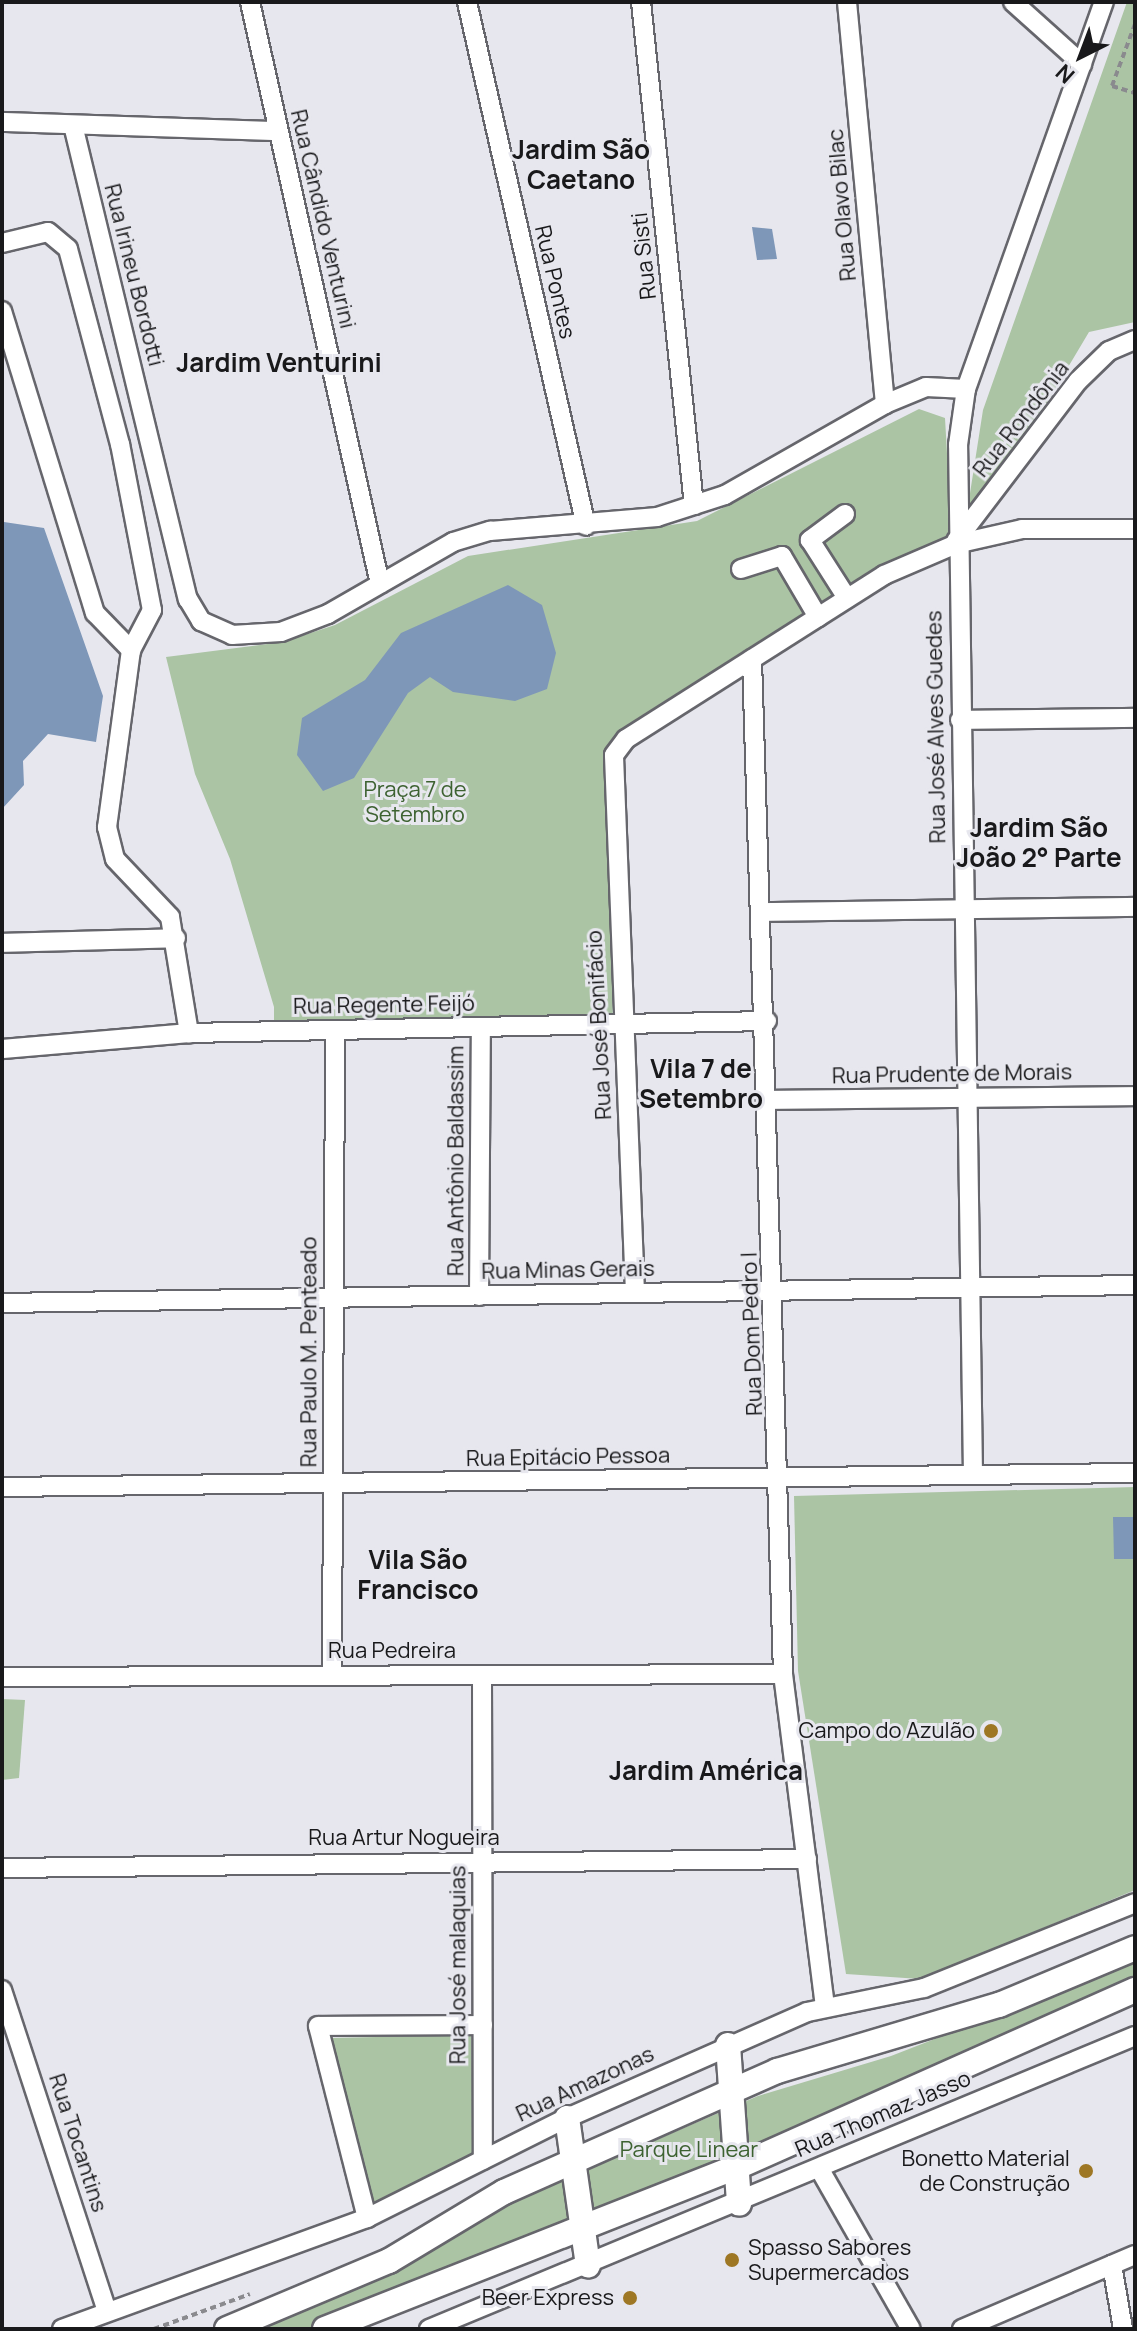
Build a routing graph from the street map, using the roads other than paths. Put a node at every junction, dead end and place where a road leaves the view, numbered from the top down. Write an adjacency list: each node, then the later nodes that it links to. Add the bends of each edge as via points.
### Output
1 (467, 2): 18 (street, Rua Pontes)
2 (641, 2): 16 (street, Rua Sisti)
3 (847, 2): 15 (street, Rua Olavo Bilac)
4 (1013, 2): 7 (street)
5 (1104, 2): 7 (street, Rua José Alves Guedes)
6 (249, 4): 10 (street, Rua Cândido Venturini)
7 (1082, 64): 14 (street, Rua José Alves Guedes)
8 (2, 122): 9 (street)
9 (73, 125): 10 (street); 22 (street, Rua Irineu Bordotti, via 188,599 201,621 232,635 281,632)
10 (278, 131): 22 (street, Rua Cândido Venturini)
11 (2, 243): 25 (street, via 48,232 68,249 120,444 152,610)
12 (2, 311): 25 (street, via 95,613)
13 (1135, 340): 20 (street, Rua Rondônia, via 1109,351 1078,381)
14 (966, 389): 15 (street, via 926,387); 20 (street, Rua José Alves Guedes)
15 (885, 404): 16 (street, via 725,495)
16 (694, 505): 18 (street)
17 (845, 514): 23 (street, via 810,540)
18 (586, 526): 22 (street, via 490,531 453,542)
19 (1135, 529): 20 (street, via 1022,529)
20 (956, 543): 23 (street); 28 (street, Rua José Alves Guedes)
21 (741, 569): 24 (street, via 782,556)
22 (380, 584)
23 (847, 598): 24 (street)
24 (818, 617): 26 (street)
25 (131, 650): 32 (street, via 107,827 115,859 170,917)
26 (752, 659): 31 (street, Rua Dom Pedro I); 35 (street, Rua José Bonifácio, via 626,739 614,755)
27 (1135, 718): 28 (street)
28 (960, 720): 30 (street, Rua José Alves Guedes)
29 (1135, 907): 30 (street)
30 (963, 909): 31 (street); 41 (street, Rua José Alves Guedes)
31 (764, 912): 34 (street, Rua Dom Pedro I)
32 (176, 938): 33 (street); 38 (street)
33 (2, 943)
34 (767, 1021): 35 (street, Rua Regente Feijó); 42 (street, Rua Dom Pedro I)
35 (623, 1025): 36 (street, Rua Regente Feijó); 46 (street, Rua José Bonifácio)
36 (481, 1028): 37 (street, Rua Regente Feijó); 47 (street, Rua Antônio Baldassim)
37 (335, 1030): 38 (street, Rua Regente Feijó); 48 (street, Rua Paulo M. Penteado)
38 (189, 1033): 39 (street, Rua Regente Feijó)
39 (2, 1049)
40 (1135, 1096): 41 (street, Rua Prudente de Morais)
41 (966, 1098): 42 (street, Rua Prudente de Morais); 44 (street, Rua José Alves Guedes)
42 (769, 1100): 45 (street, Rua Dom Pedro I)
43 (1135, 1285): 44 (street, Rua Minas Gerais)
44 (970, 1287): 45 (street, Rua Minas Gerais); 51 (street, Rua José Alves Guedes)
45 (775, 1291): 46 (street, Rua Minas Gerais); 52 (street, Rua Dom Pedro I)
46 (635, 1293): 47 (street, Rua Minas Gerais)
47 (479, 1296): 48 (street, Rua Minas Gerais)
48 (333, 1298): 49 (street, Rua Minas Gerais); 53 (street, Rua Paulo M. Penteado)
49 (2, 1303)
50 (1135, 1473): 51 (street, Rua Epitácio Pessoa)
51 (973, 1475): 52 (street, Rua Epitácio Pessoa)
52 (780, 1479): 53 (street, Rua Epitácio Pessoa); 55 (street, Rua Dom Pedro I)
53 (332, 1484): 54 (street, Rua Epitácio Pessoa); 56 (street, Rua Paulo M. Penteado)
54 (2, 1487)
55 (783, 1674): 57 (street, Rua Pedreira); 59 (street, Rua Dom Pedro I)
56 (332, 1675): 57 (street, Rua Pedreira); 58 (street, Rua Pedreira)
57 (482, 1675): 60 (street, Rua José malaquias)
58 (2, 1677)
59 (807, 1859): 60 (street, Rua Artur Nogueira); 66 (street, Rua Dom Pedro I)
60 (482, 1861): 61 (street, Rua Artur Nogueira); 67 (street, Rua José malaquias)
61 (2, 1868)
62 (1135, 1903): 66 (street, Rua Amazonas, via 924,1988)
63 (1135, 1948): 70 (main road, via 999,2005 777,2071)
64 (2, 1990): 82 (street, Rua Tocantins)
65 (1135, 1990): 74 (main road)
66 (825, 2006): 69 (street, Rua Amazonas)
67 (483, 2025): 72 (street, Rua José malaquias); 77 (street, via 318,2026)
68 (1135, 2036): 75 (street, Rua Thomaz Jasso)
69 (728, 2045): 70 (main road); 71 (street, Rua Amazonas)
70 (731, 2091): 73 (main road); 74 (main road)
71 (567, 2118): 72 (street, Rua Amazonas); 73 (main road)
72 (483, 2160): 77 (street, Rua Amazonas)
73 (573, 2162): 78 (main road); 84 (main road, via 504,2192 389,2261)
74 (737, 2167): 76 (main road); 78 (main road)
75 (819, 2168): 76 (street, Rua Thomaz Jasso); 87 (street)
76 (739, 2204): 81 (street, Rua Thomaz Jasso)
77 (367, 2218): 82 (street, Rua Amazonas)
78 (583, 2231): 81 (main road); 85 (main road)
79 (1135, 2255): 80 (street)
80 (1112, 2265): 88 (street); 89 (street)
81 (588, 2266): 86 (street, Rua Thomaz Jasso)
82 (107, 2311): 83 (street, Rua Amazonas)
83 (62, 2329)
84 (227, 2329)
85 (325, 2329)
86 (429, 2329)
87 (911, 2329)
88 (962, 2329)
89 (1123, 2329)

